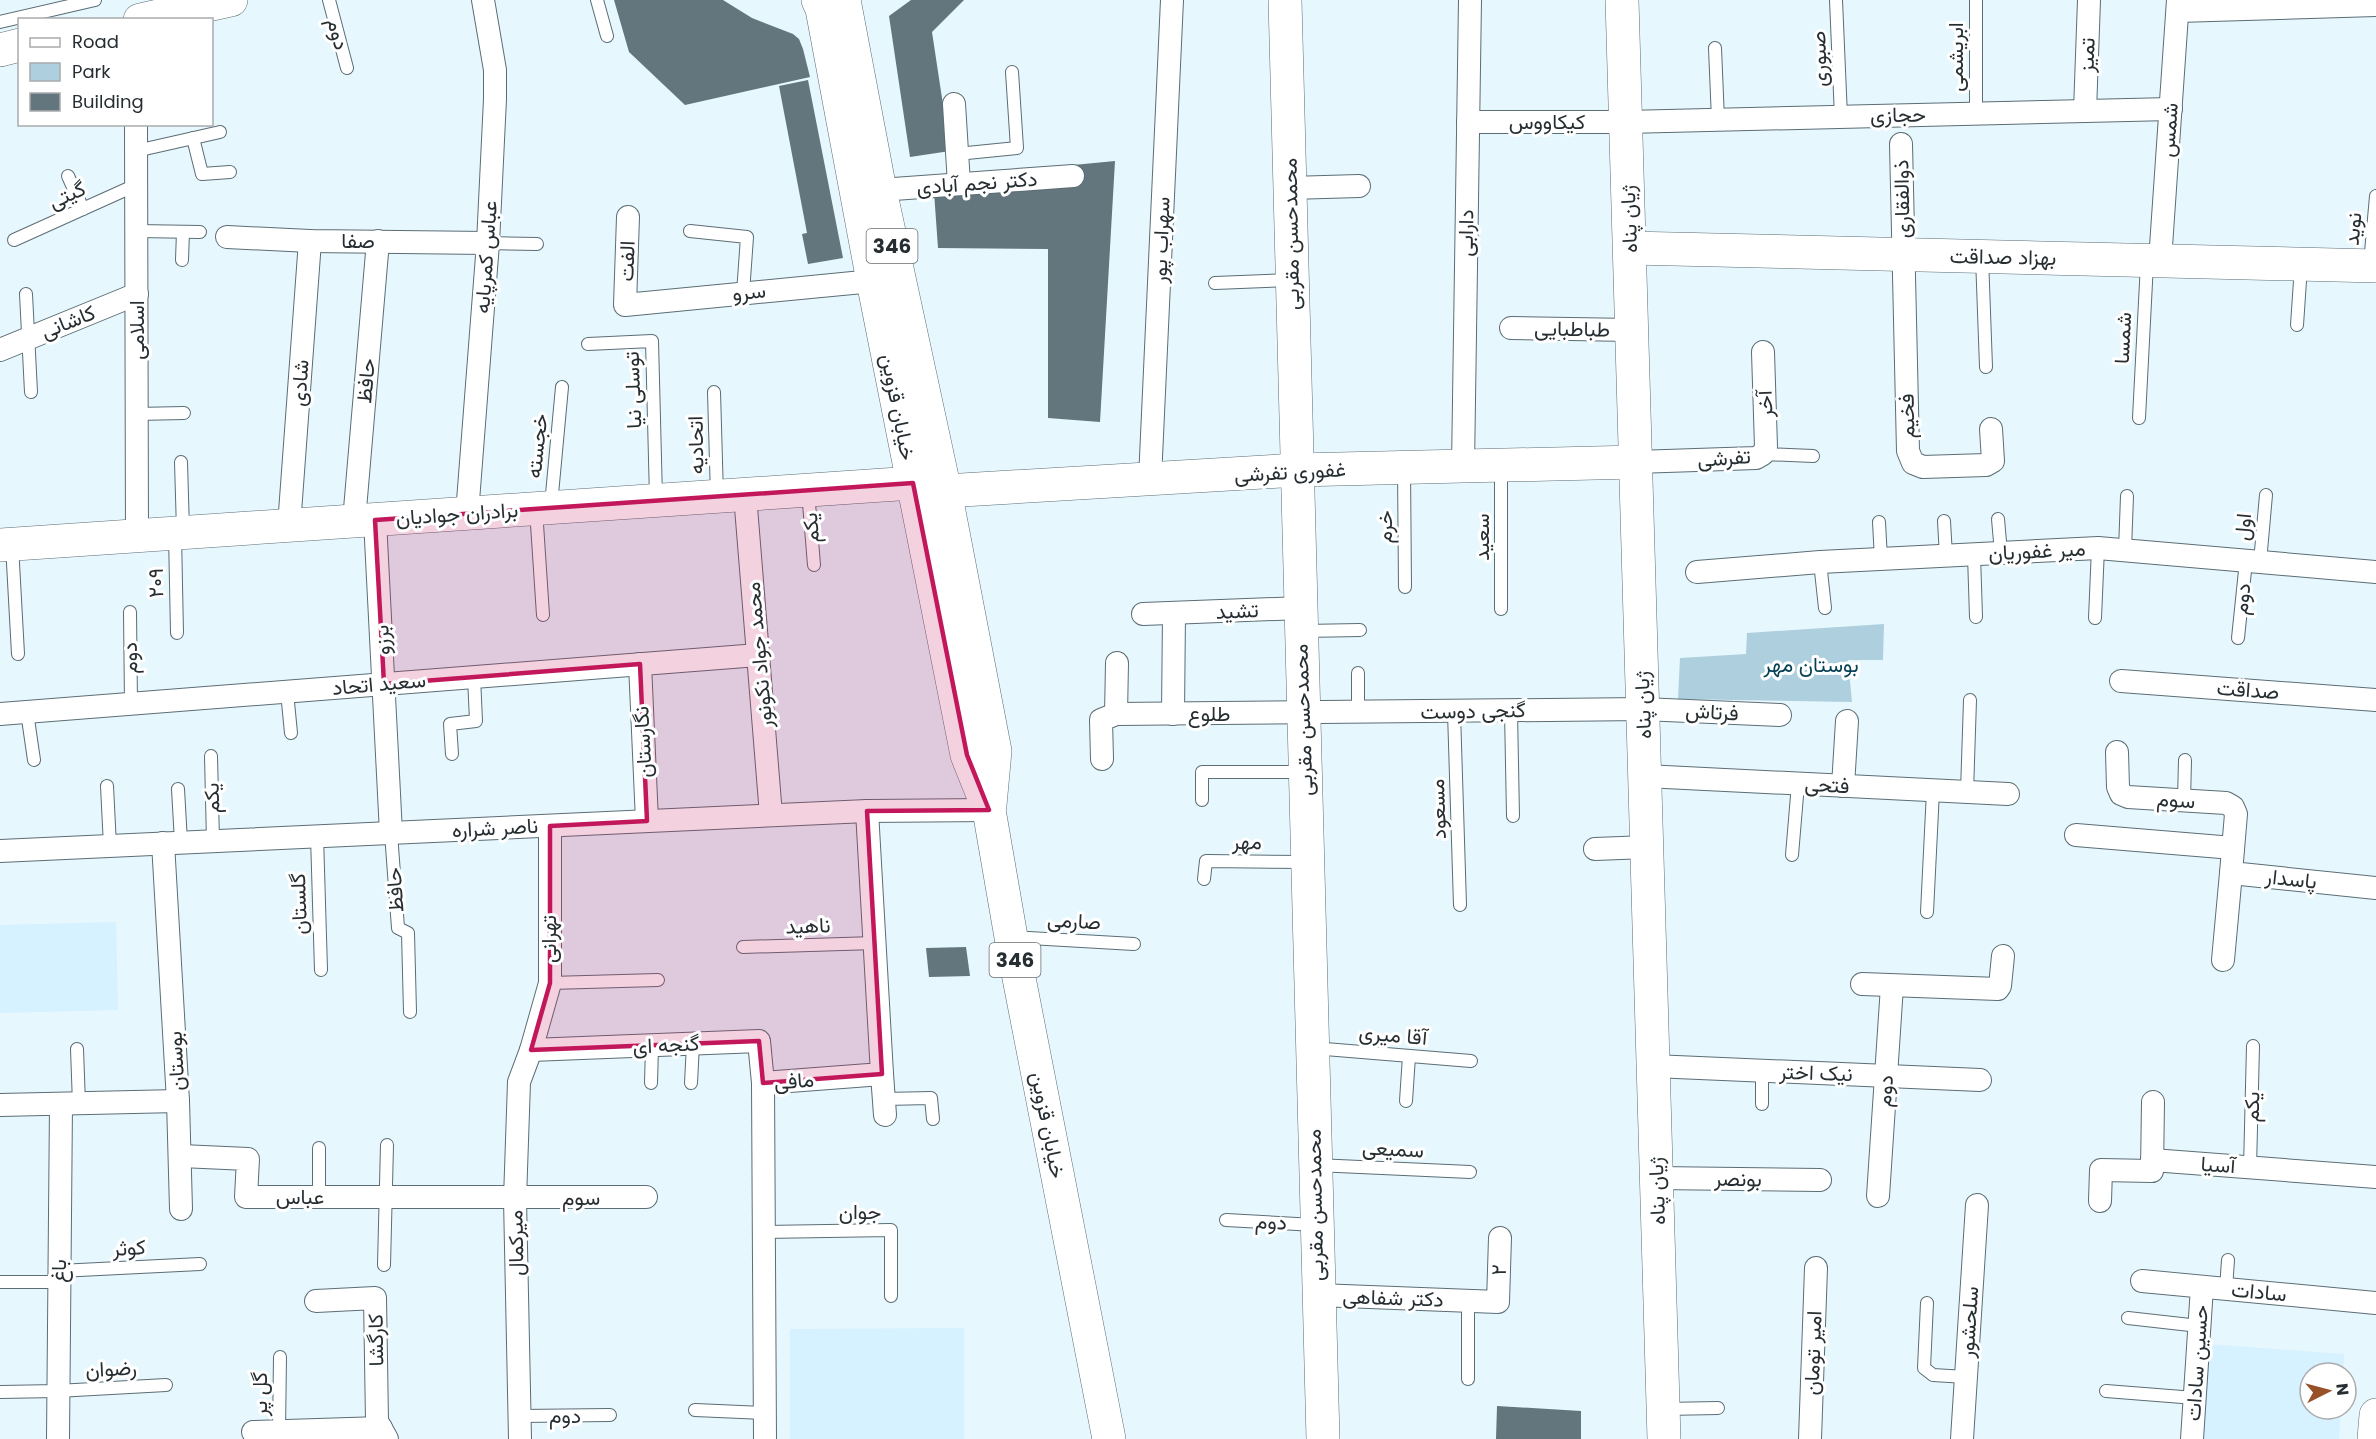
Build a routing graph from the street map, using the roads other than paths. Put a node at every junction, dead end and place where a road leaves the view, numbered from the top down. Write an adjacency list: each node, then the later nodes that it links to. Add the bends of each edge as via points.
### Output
1 (95, 0): 18 (lane)
2 (329, 0): 23 (lane, دوم)
3 (483, 0): 58 (street, عباس کمرپایه, via 495,70)
4 (597, 0): 19 (lane)
5 (818, 0): 68 (street, خیابان قزوین / 346)
6 (844, 0): 46 (street, خیابان قزوین / 346)
7 (1172, 0): 97 (street, سهراب پور)
8 (1285, 0): 45 (street, محمدحسن مقربی)
9 (1470, 0): 31 (street, دارابی)
10 (1622, 0): 32 (street, ژیان پناه)
11 (1836, 0): 29 (lane, صبوری)
12 (1976, 0): 28 (lane, ابریشمی)
13 (2089, 0): 27 (street, تمیز)
14 (220, 1): 17 (street)
15 (2178, 5): 16 (street); 26 (street, شمس)
16 (2376, 5)
17 (148, 18)
18 (0, 22)
19 (607, 36)
20 (18, 46): 22 (street)
21 (1715, 48): 30 (lane)
22 (0, 50)
23 (347, 68)
24 (1012, 72): 38 (lane, via 1017,148)
25 (954, 104): 38 (street)
26 (2171, 109): 27 (street, حجازی); 64 (street, شمس)
27 (2085, 111): 28 (street, حجازی)
28 (1976, 113): 29 (street, حجازی)
29 (1841, 117): 30 (street, حجازی)
30 (1718, 120): 32 (street, حجازی)
31 (1468, 122): 32 (street, کیکاووس); 93 (street, دارابی)
32 (1626, 122): 60 (street, ژیان پناه)
33 (136, 126): 37 (street, اسلامی)
34 (220, 132): 35 (lane)
35 (193, 138): 37 (lane); 39 (lane, via 201,174)
36 (1901, 144): 61 (street, ذوالفقاری)
37 (136, 151): 43 (street, اسلامی)
38 (957, 154): 42 (street)
39 (230, 172)
40 (68, 176): 48 (lane)
41 (1073, 176): 42 (street, دکتر نجم آبادی)
42 (960, 184): 46 (street, دکتر نجم آبادی)
43 (136, 185): 48 (lane, گیتی); 50 (street, اسلامی)
44 (1359, 186): 45 (street)
45 (1290, 188): 67 (street, محمدحسن مقربی)
46 (880, 190): 100 (street, خیابان قزوین / 346)
47 (2376, 196): 66 (lane, نوید)
48 (83, 209): 55 (lane, گیتی)
49 (628, 217): 73 (street, الفت)
50 (136, 231): 52 (lane); 72 (street, اسلامی)
51 (690, 231): 70 (lane, via 747,237)
52 (183, 232): 53 (lane); 63 (lane)
53 (200, 232)
54 (228, 237): 56 (street, صفا)
55 (14, 240)
56 (310, 241): 57 (street, صفا); 111 (street, شادی)
57 (378, 241): 58 (street, صفا); 108 (street, حافظ)
58 (488, 243): 59 (lane); 106 (street, عباس کمرپایه)
59 (537, 244)
60 (1630, 248): 61 (street, بهزاد صداقت); 76 (street, ژیان پناه)
61 (1903, 254): 62 (street, بهزاد صداقت); 88 (street, فخیم, via 1908,451 1912,463 1923,467 1986,465 1994,455)
62 (1982, 256): 64 (street, بهزاد صداقت); 81 (lane)
63 (182, 260)
64 (2153, 260): 65 (street, بهزاد صداقت); 87 (lane, شمسا)
65 (2301, 264): 66 (street, بهزاد صداقت); 74 (lane)
66 (2373, 266)
67 (1292, 280): 69 (lane); 96 (street, محمدحسن مقربی)
68 (873, 281): 70 (street, سرو); 98 (street, خیابان قزوین / 346)
69 (1215, 283)
70 (743, 292): 73 (street, سرو)
71 (26, 294): 77 (lane)
72 (137, 294): 77 (street, کاشانی); 86 (street, اسلامی)
73 (625, 305)
74 (2297, 325)
75 (1512, 328): 76 (street, طباطبایی)
76 (1632, 330): 92 (street, ژیان پناه)
77 (27, 339): 79 (street, کاشانی); 83 (lane)
78 (588, 344): 104 (lane, توسلی نیا, via 652,341)
79 (0, 350)
80 (1763, 352): 89 (street, آخر)
81 (1986, 367)
82 (562, 387): 105 (lane, خجسته)
83 (31, 392)
84 (714, 392): 102 (lane, اتحادیه)
85 (184, 412): 86 (lane)
86 (137, 414): 113 (street, اسلامی)
87 (2139, 418)
88 (1991, 429)
89 (1763, 454): 90 (lane, تفرشی); 92 (street, تفرشی, via 1756,458)
90 (1813, 456)
91 (181, 462): 112 (lane, ۲۰۹)
92 (1636, 462): 94 (street, غفوری تفرشی); 151 (street, ژیان پناه)
93 (1463, 466): 94 (street, غفوری تفرشی); 95 (street, غفوری تفرشی)
94 (1502, 466): 128 (lane, سعید)
95 (1404, 468): 96 (street, غفوری تفرشی); 126 (lane, خرم)
96 (1297, 470): 97 (street, غفوری تفرشی); 135 (street, محمدحسن مقربی)
97 (1150, 479): 100 (street, غفوری تفرشی)
98 (913, 483): 99 (street, برادران جوادیان); 180 (street, خیابان قزوین / 346, via 967,755)
99 (808, 490): 102 (street, برادران جوادیان); 123 (lane, یکم)
100 (945, 491): 180 (street, خیابان قزوین, via 995,751)
101 (2266, 495): 122 (lane, اول)
102 (731, 496): 104 (street, برادران جوادیان); 140 (street, محمد جواد نکونور)
103 (2127, 496): 116 (lane)
104 (656, 501): 105 (street, برادران جوادیان)
105 (543, 508): 106 (street, برادران جوادیان); 132 (lane, خجسته)
106 (467, 514): 108 (street, برادران جوادیان)
107 (1998, 519): 117 (lane)
108 (365, 521): 111 (street, برادران جوادیان); 146 (street, برزو)
109 (1944, 521): 119 (lane)
110 (1879, 522): 120 (lane)
111 (289, 526): 112 (street, برادران جوادیان)
112 (179, 533): 113 (street, برادران جوادیان); 137 (lane, ۲۰۹)
113 (137, 536): 114 (street, برادران جوادیان)
114 (6, 545): 139 (lane)
115 (2098, 548): 116 (street, میر غفوریان); 117 (street, میر غفوریان); 134 (lane)
116 (2125, 550): 122 (street, میر غفوریان)
117 (2001, 553): 118 (street, میر غفوریان)
118 (1974, 555): 119 (street, میر غفوریان); 133 (lane)
119 (1946, 556): 120 (street, میر غفوریان)
120 (1881, 559): 121 (street, میر غفوریان)
121 (1820, 562): 124 (street, میر غفوریان); 127 (lane)
122 (2253, 562): 125 (street, میر غفوریان); 138 (lane, دوم)
123 (814, 565)
124 (1697, 572)
125 (2376, 572)
126 (1405, 587)
127 (1825, 608)
128 (1501, 609)
129 (130, 612): 150 (lane, دوم)
130 (1174, 613): 131 (street, تشید); 135 (street, تشید); 158 (street)
131 (1143, 614)
132 (543, 615)
133 (1976, 617)
134 (2095, 618)
135 (1301, 620): 136 (lane); 159 (street, محمدحسن مقربی)
136 (1360, 630)
137 (177, 633)
138 (2238, 638)
139 (18, 654)
140 (758, 655): 142 (street, سعید اتحاد); 182 (street, محمد جواد نکونور)
141 (1117, 663): 157 (street)
142 (640, 664): 144 (street, سعید اتحاد); 184 (street, نگارستان)
143 (1358, 674): 155 (lane)
144 (474, 677): 146 (street, سعید اتحاد); 164 (lane, via 476,721 450,724)
145 (2121, 681): 149 (street, صداقت)
146 (384, 684): 147 (street, سعید اتحاد); 186 (street, برزو)
147 (287, 692): 150 (street, سعید اتحاد); 162 (lane)
148 (1970, 700): 176 (lane)
149 (2376, 700)
150 (131, 704): 153 (street, سعید اتحاد)
151 (1643, 709): 152 (street, گنجی دوست); 160 (street, فرتاش); 170 (street, ژیان پناه)
152 (1511, 711): 154 (street, گنجی دوست); 183 (lane)
153 (27, 712): 156 (street, سعید اتحاد); 167 (lane)
154 (1454, 712): 155 (street, گنجی دوست); 201 (lane, مسعود)
155 (1358, 713): 159 (street, گنجی دوست)
156 (0, 714)
157 (1116, 714): 158 (street, طلوع); 166 (street, via 1101,720)
158 (1173, 714): 159 (street, طلوع)
159 (1303, 714): 169 (street, محمدحسن مقربی)
160 (1780, 715)
161 (1847, 721): 173 (street)
162 (291, 733)
163 (2117, 752): 179 (street, سوم, via 2121,794)
164 (452, 754)
165 (211, 756): 189 (lane, یکم)
166 (1102, 759)
167 (34, 760)
168 (2185, 760): 179 (lane)
169 (1305, 772): 178 (lane, via 1202,772); 197 (street, محمدحسن مقربی)
170 (1645, 776): 171 (street, فتحی); 192 (street, ژیان پناه)
171 (1798, 784): 173 (street, فتحی); 196 (lane)
172 (107, 786): 191 (lane)
173 (1843, 786): 175 (street, فتحی)
174 (178, 789): 190 (lane)
175 (1934, 791): 176 (street, فتحی); 202 (lane)
176 (1967, 792): 177 (street, فتحی)
177 (2008, 794)
178 (1202, 800)
179 (2184, 801): 193 (street, سوم, via 2226,803 2234,807)
180 (989, 810): 181 (street, ناصر شراره); 203 (street, خیابان قزوین / 346)
181 (867, 811): 182 (street, ناصر شراره); 204 (street)
182 (771, 816): 184 (street, ناصر شراره)
183 (1513, 816)
184 (647, 821): 185 (street, ناصر شراره)
185 (550, 826): 186 (street, ناصر شراره); 211 (street, تهرانی)
186 (391, 833): 188 (street, ناصر شراره); 214 (lane, حافظ, via 398,928 408,933)
187 (2076, 835): 193 (street)
188 (316, 836): 189 (street, ناصر شراره); 209 (lane, گلستان)
189 (213, 841): 190 (street, ناصر شراره)
190 (172, 843): 191 (street, ناصر شراره); 231 (street, بوستان)
191 (110, 846): 195 (street, ناصر شراره)
192 (1647, 847): 194 (street); 223 (street, ژیان پناه)
193 (2233, 848): 198 (street)
194 (1595, 849)
195 (0, 851)
196 (1792, 855)
197 (1307, 862): 199 (lane, مهر, via 1206,861); 218 (street, محمدحسن مقربی)
198 (2231, 873): 200 (street, پاسدار); 208 (street)
199 (1204, 879)
200 (2376, 888)
201 (1460, 904)
202 (1927, 912)
203 (1011, 937): 205 (lane, صارمی); 300 (street, خیابان قزوین / 346)
204 (874, 944): 206 (lane, ناهید); 225 (street)
205 (1134, 944)
206 (743, 947)
207 (2003, 956): 213 (street, via 1998,989)
208 (2223, 960)
209 (321, 970)
210 (658, 980): 211 (lane)
211 (550, 983): 220 (street, تهرانی)
212 (1862, 984): 213 (street)
213 (1892, 986): 226 (street, دوم)
214 (410, 1012)
215 (693, 1044): 217 (street, گنجه ای); 229 (lane); 230 (street, گنجه ای, via 759,1041)
216 (2253, 1046): 244 (lane, یکم)
217 (652, 1047): 220 (street, گنجه ای); 228 (lane)
218 (1312, 1048): 221 (lane, آقا میری); 243 (street, محمدحسن مقربی)
219 (77, 1049): 235 (lane)
220 (531, 1050): 253 (street, میرکمال, via 519,1082)
221 (1409, 1056): 222 (lane, آقا میری); 232 (lane)
222 (1471, 1060)
223 (1653, 1066): 224 (street, نیک اختر); 247 (street, ژیان پناه)
224 (1762, 1071): 226 (street, نیک اختر); 236 (lane)
225 (882, 1074): 230 (street, مافی); 237 (street)
226 (1886, 1076): 227 (street, نیک اختر); 249 (street, دوم)
227 (1980, 1080)
228 (651, 1083)
229 (690, 1083)
230 (763, 1083): 259 (street, مافی)
231 (178, 1101): 235 (street, بوستان); 241 (street)
232 (1406, 1101)
233 (2153, 1102): 242 (street)
234 (0, 1104): 235 (street, بوستان)
235 (70, 1104): 265 (street, باغ)
236 (1762, 1104)
237 (884, 1107): 238 (lane, via 931,1098)
238 (933, 1119)
239 (387, 1145): 251 (lane)
240 (319, 1148): 250 (lane)
241 (181, 1156): 250 (street, عباس, via 248,1159 246,1197); 256 (street)
242 (2152, 1160): 244 (street, آسیا); 254 (street, via 2152,1171 2101,1170)
243 (1314, 1164): 245 (lane, سمیعی); 258 (street, محمدحسن مقربی)
244 (2250, 1168): 246 (street, آسیا)
245 (1470, 1172)
246 (2376, 1177)
247 (1656, 1178): 248 (street, بونصر); 292 (street, ژیان پناه)
248 (1820, 1180)
249 (1878, 1196)
250 (319, 1197): 251 (street, عباس)
251 (385, 1197): 253 (street, عباس); 263 (lane)
252 (646, 1197): 253 (street, سوم)
253 (515, 1199): 291 (street, میرکمال)
254 (2100, 1201)
255 (1977, 1205): 280 (street, سلحشور)
256 (182, 1209)
257 (1226, 1220): 258 (lane, دوم)
258 (1316, 1225): 270 (street, محمدحسن مقربی)
259 (764, 1232): 271 (lane, جوان, via 891,1230); 289 (street, مافی)
260 (1500, 1238): 274 (street, ۲)
261 (2228, 1260): 269 (lane)
262 (200, 1264): 265 (lane, کوثر)
263 (384, 1265)
264 (1816, 1268): 302 (street, امیر تومان)
265 (59, 1277): 267 (lane, کوثر); 283 (street, باغ)
266 (2142, 1281): 268 (street, سادات)
267 (0, 1282)
268 (2202, 1287): 269 (street, سادات); 278 (street, حسین سادات)
269 (2226, 1289): 276 (street, سادات)
270 (1318, 1295): 273 (street, دکتر شفاهی); 301 (street, محمدحسن مقربی)
271 (891, 1296)
272 (316, 1301): 295 (street, کارگشا, via 375,1298 377,1421)
273 (1468, 1301): 274 (street, دکتر شفاهی); 281 (lane, دکتر شفاهی)
274 (1498, 1302)
275 (1927, 1303): 280 (lane, via 1924,1368 1933,1375)
276 (2376, 1303)
277 (2128, 1318): 278 (lane)
278 (2199, 1326): 286 (street, حسین سادات)
279 (280, 1357): 293 (lane, گل پر)
280 (1966, 1377): 303 (street, سلحشور)
281 (1468, 1379)
282 (166, 1385): 283 (lane, رضوان)
283 (57, 1391): 285 (lane, رضوان); 297 (street, باغ)
284 (2106, 1391): 286 (lane)
285 (0, 1392)
286 (2194, 1398): 304 (street, حسین سادات)
287 (1718, 1408): 292 (lane, ژیان پناه)
288 (695, 1410): 289 (lane)
289 (766, 1413): 299 (street, مافی)
290 (610, 1415): 291 (lane, دوم)
291 (520, 1416): 298 (street, میرکمال)
292 (1664, 1424)
293 (279, 1431): 294 (street); 296 (street)
294 (253, 1432)
295 (384, 1433): 296 (street)
296 (306, 1434)
297 (58, 1439)
298 (520, 1439)
299 (765, 1439)
300 (1109, 1439)
301 (1323, 1439)
302 (1810, 1439)
303 (1962, 1439)
304 (2192, 1439)

